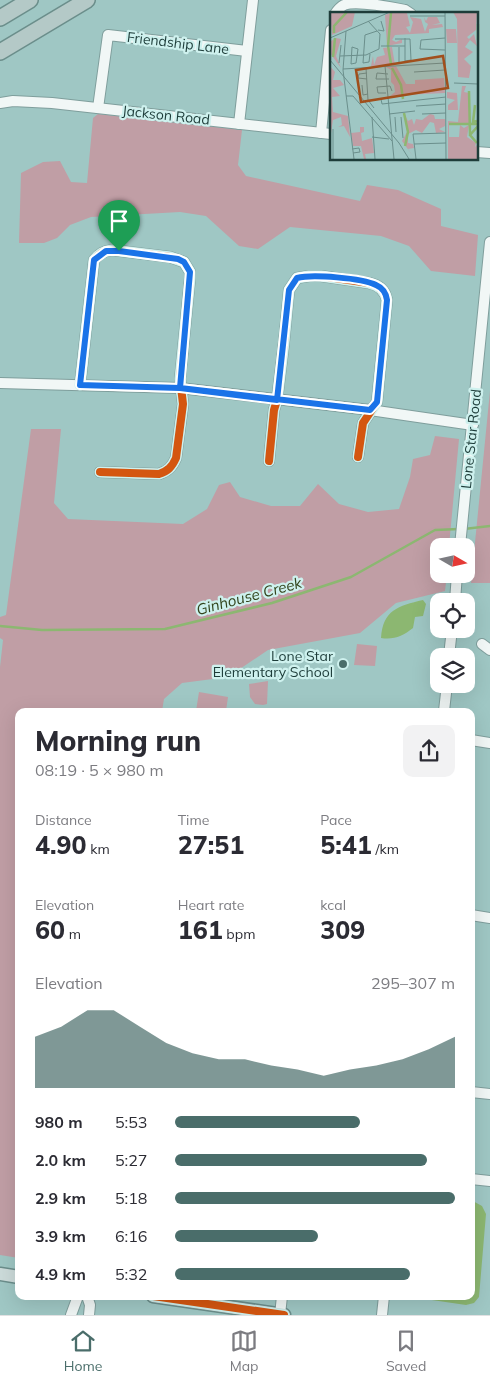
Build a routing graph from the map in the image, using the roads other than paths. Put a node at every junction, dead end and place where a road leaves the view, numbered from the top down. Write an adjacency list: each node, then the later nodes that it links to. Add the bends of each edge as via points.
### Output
1 (30, 0): 6 (highway)
2 (87, 0): 9 (highway)
3 (253, 0): 7 (street)
4 (337, 12): 5 (street, via 344,4 360,2)
5 (408, 12)
6 (0, 18)
7 (247, 51): 11 (street, Friendship Lane, via 108,35); 12 (street)
8 (330, 51): 13 (street)
9 (0, 52)
10 (0, 104): 11 (street, Jackson Road, via 13,101)
11 (98, 108): 12 (street, Jackson Road)
12 (239, 124): 13 (street, Jackson Road)
13 (326, 133)
14 (490, 242): 20 (street, Lone Star Road)
15 (0, 383): 16 (street)
16 (80, 385): 17 (street); 17 (street, via 94,260 112,250 184,262 190,272)
17 (180, 388): 18 (street); 23 (street, via 183,404 178,450 173,465 158,474)
18 (277, 400): 19 (street); 19 (street, via 289,290 297,278 321,276 376,284 386,293 377,402); 22 (street)
19 (370, 410): 20 (street); 21 (street, via 363,423)
20 (473, 425): 24 (street, Lone Star Road)
21 (358, 457)
22 (269, 461)
23 (100, 472)
24 (460, 538)
25 (446, 693): 26 (street)
26 (444, 708)
27 (475, 741): 28 (street)
28 (490, 743)
29 (475, 916): 30 (street)
30 (490, 918)
31 (475, 1092): 32 (street)
32 (490, 1094)
33 (475, 1179): 34 (street)
34 (490, 1180)
35 (0, 1274): 36 (main road)
36 (15, 1276)
37 (76, 1300): 42 (street)
38 (88, 1300): 43 (street)
39 (181, 1300): 44 (main road)
40 (282, 1300): 44 (street)
41 (384, 1300): 45 (street)
42 (71, 1315)
43 (89, 1315)
44 (282, 1315)
45 (382, 1315)

